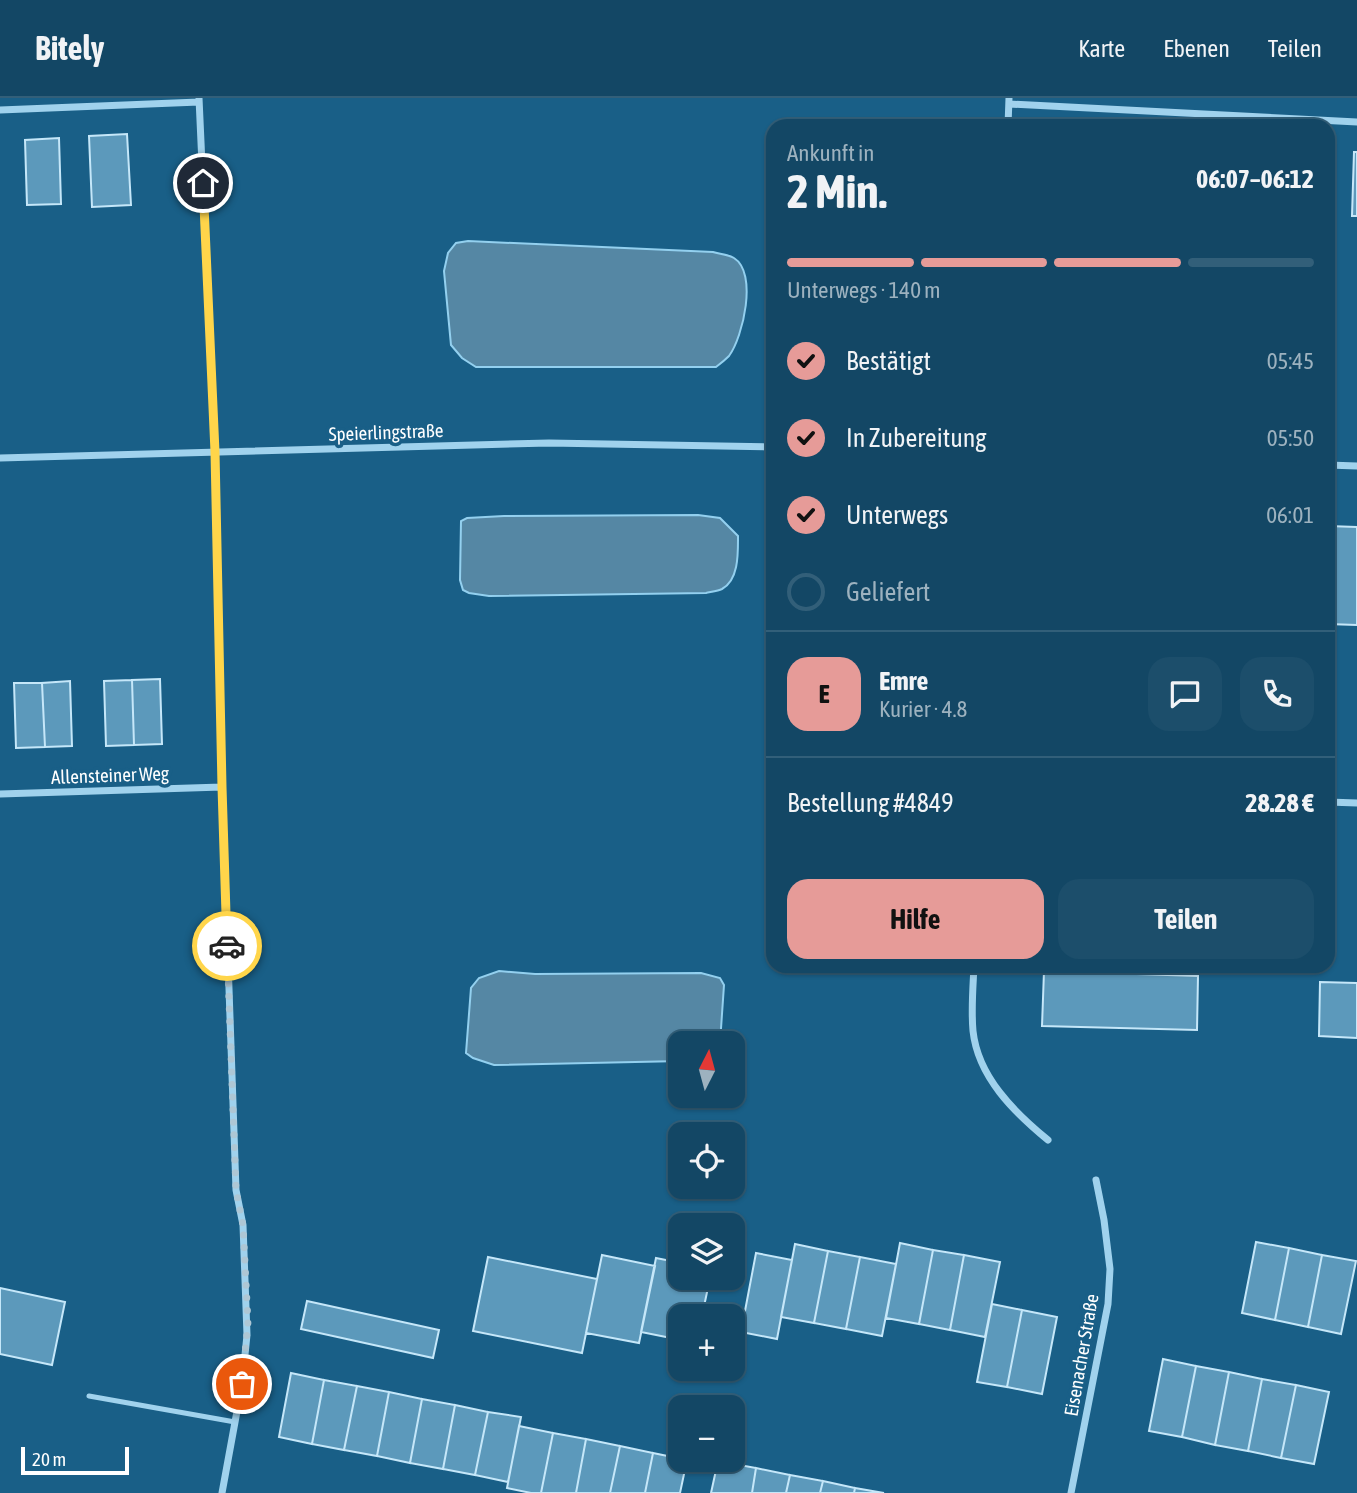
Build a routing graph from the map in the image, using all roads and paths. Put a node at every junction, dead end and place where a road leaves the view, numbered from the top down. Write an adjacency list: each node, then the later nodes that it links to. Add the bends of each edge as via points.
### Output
1 (199, 100): 3 (street); 9 (street)
2 (1009, 101): 4 (street); 5 (street)
3 (0, 110)
4 (1008, 119)
5 (1307, 119)
6 (1335, 121): 7 (street)
7 (1357, 122)
8 (766, 447): 9 (street, Speierlingstraße, via 549,443)
9 (215, 452): 10 (street, Speierlingstraße); 13 (street)
10 (0, 458)
11 (1335, 465): 12 (street)
12 (1357, 466)
13 (222, 787): 14 (street, Allensteiner Weg); 21 (street, via 236,1190 243,1225 248,1322)
14 (0, 794)
15 (1335, 802): 16 (street)
16 (1357, 803)
17 (974, 973): 18 (street, via 974,1033 984,1068 1005,1099)
18 (1048, 1140)
19 (1096, 1180): 23 (street, Eisenacher Straße, via 1110,1269 1108,1304)
20 (89, 1396): 21 (lane)
21 (235, 1422): 22 (street)
22 (222, 1493)
23 (1071, 1493)

